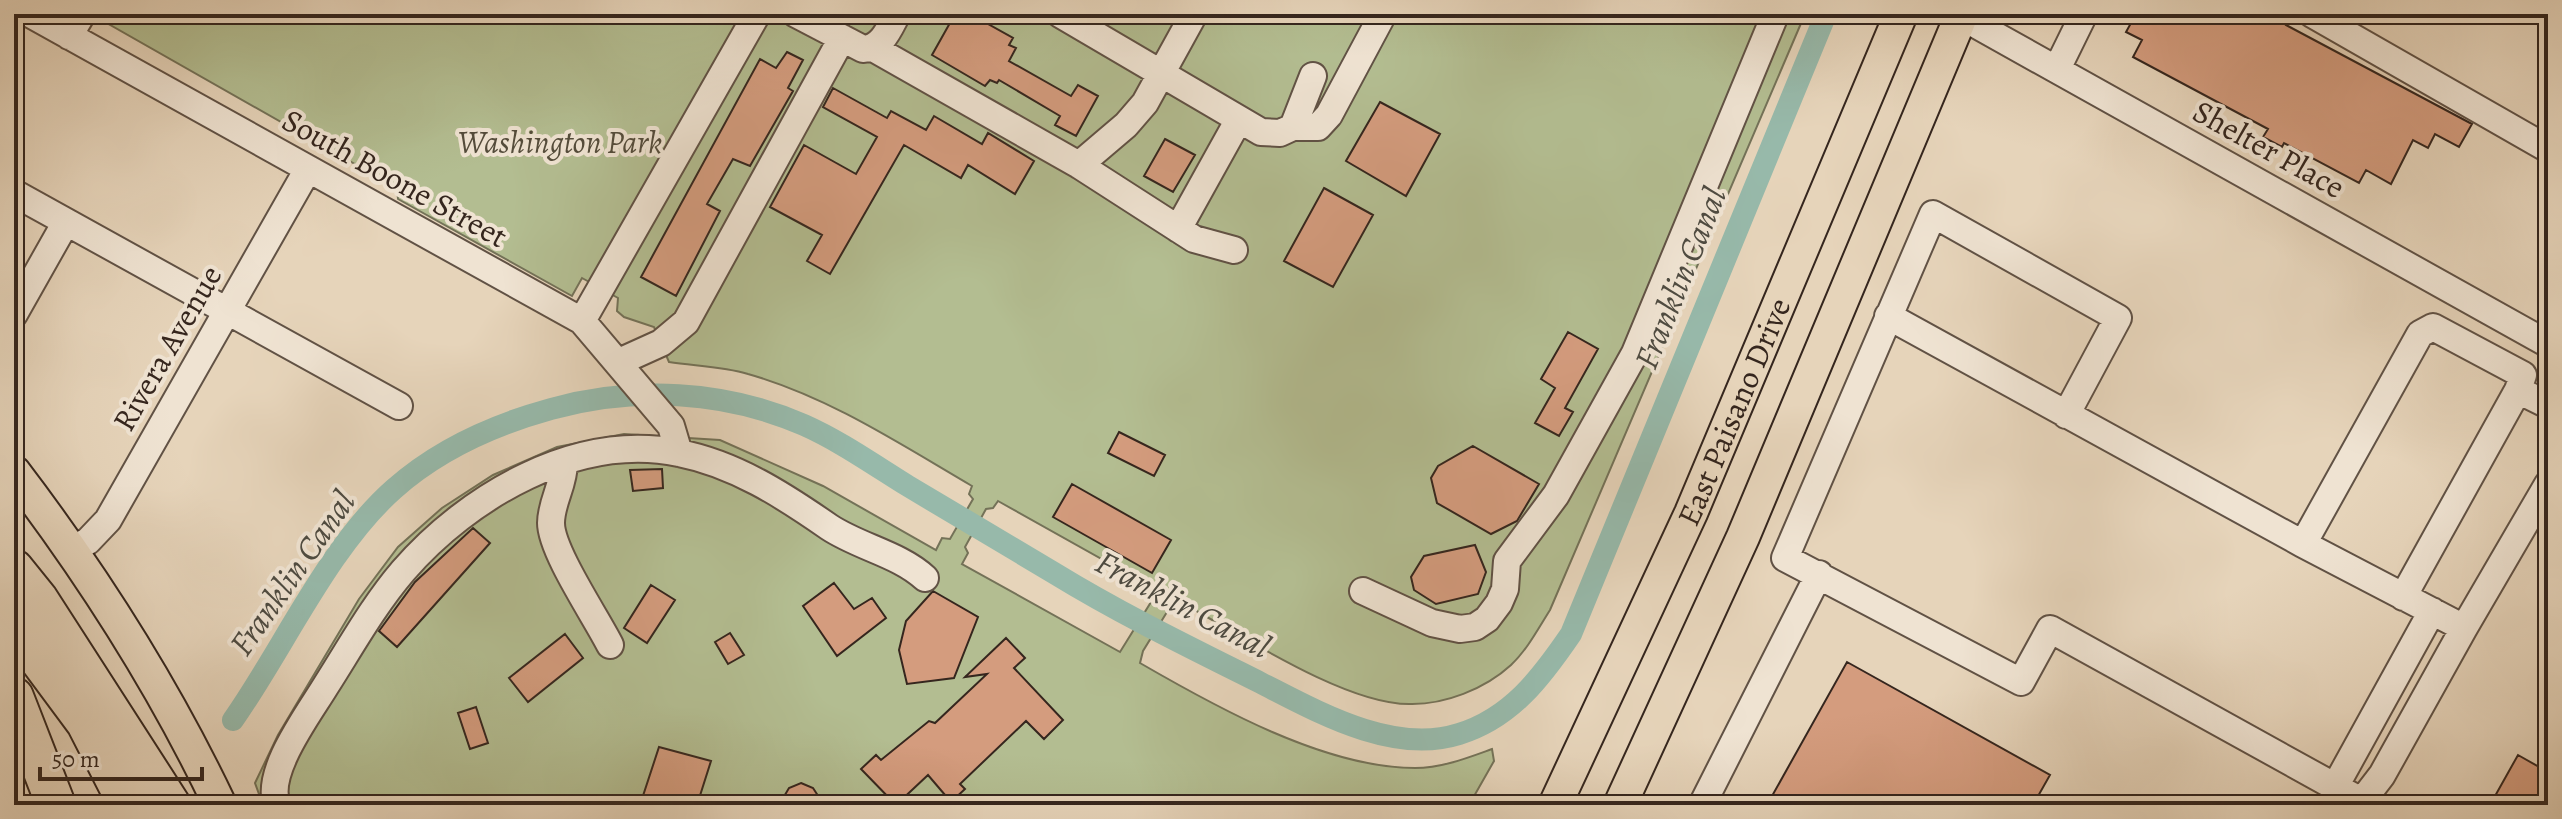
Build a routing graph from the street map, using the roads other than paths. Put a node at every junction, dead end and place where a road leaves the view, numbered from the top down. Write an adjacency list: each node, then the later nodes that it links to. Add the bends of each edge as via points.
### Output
1 (30, 14): 13 (street, South Boone Street)
2 (757, 14): 31 (street)
3 (796, 14): 14 (street)
4 (897, 14): 15 (street)
5 (1060, 14): 17 (street)
6 (1194, 14): 17 (street)
7 (1383, 14): 20 (street, via 1329,115 1318,127)
8 (1771, 14): 47 (street, via 1773,20 1635,353 1539,523 1507,561 1499,603 1487,619 1460,629 1432,623)
9 (1901, 14): 61 (main road, East Paisano Drive, via 1691,513)
10 (2084, 14): 16 (street)
11 (2312, 14): 21 (street)
12 (1960, 15): 16 (street, Shelter Place); 62 (main road, East Paisano Drive, via 1743,537)
13 (76, 25): 23 (street, South Boone Street)
14 (842, 38): 15 (street, via 863,49); 33 (street, via 686,322)
15 (873, 48): 22 (street)
16 (2057, 69): 32 (street, Shelter Place)
17 (1163, 73): 19 (street); 22 (street, via 1126,125)
18 (1313, 76): 20 (street)
19 (1238, 121): 20 (street, via 1261,132); 26 (street)
20 (1293, 127)
21 (2548, 149)
22 (1079, 165): 26 (street)
23 (308, 169): 28 (street, Rivera Avenue); 31 (street, South Boone Street)
24 (14, 193): 25 (street)
25 (66, 222): 28 (street); 29 (street)
26 (1178, 229): 27 (street)
27 (1234, 250)
28 (227, 311): 36 (street); 43 (street, Rivera Avenue, via 108,520)
29 (14, 314)
30 (1888, 316): 37 (street); 37 (street, via 1933,214 2118,318); 45 (street, via 1785,558)
31 (582, 321): 33 (street, South Boone Street)
32 (2548, 344)
33 (622, 366): 38 (street, South Boone Street, via 671,426)
34 (2518, 390): 35 (street); 42 (street, via 2523,375 2497,360 2433,327 2420,334); 48 (street)
35 (2548, 405)
36 (399, 406)
37 (2066, 415): 42 (street)
38 (679, 453): 39 (street, via 632,447); 46 (street, via 727,467 770,488)
39 (564, 463): 52 (street, via 551,524 555,543); 60 (street, via 531,474 469,510 402,573 277,770)
40 (14, 472): 43 (main road)
41 (2548, 484): 51 (street)
42 (2303, 544): 48 (street)
43 (73, 549): 59 (main road, via 150,668)
44 (14, 569): 58 (highway)
45 (1819, 574): 54 (street, via 2021,682 2050,629); 63 (street)
46 (925, 578)
47 (1363, 591)
48 (2403, 597): 49 (street)
49 (2432, 611): 51 (street); 54 (street)
50 (14, 626): 57 (highway, via 86,723)
51 (2464, 628): 55 (street, via 2382,775)
52 (610, 645)
53 (14, 697): 56 (highway)
54 (2336, 785): 55 (street)
55 (2360, 803)
56 (56, 805)
57 (128, 805)
58 (171, 805)
59 (220, 805)
60 (277, 805)
61 (1555, 805)
62 (1620, 805)
63 (1702, 805)

